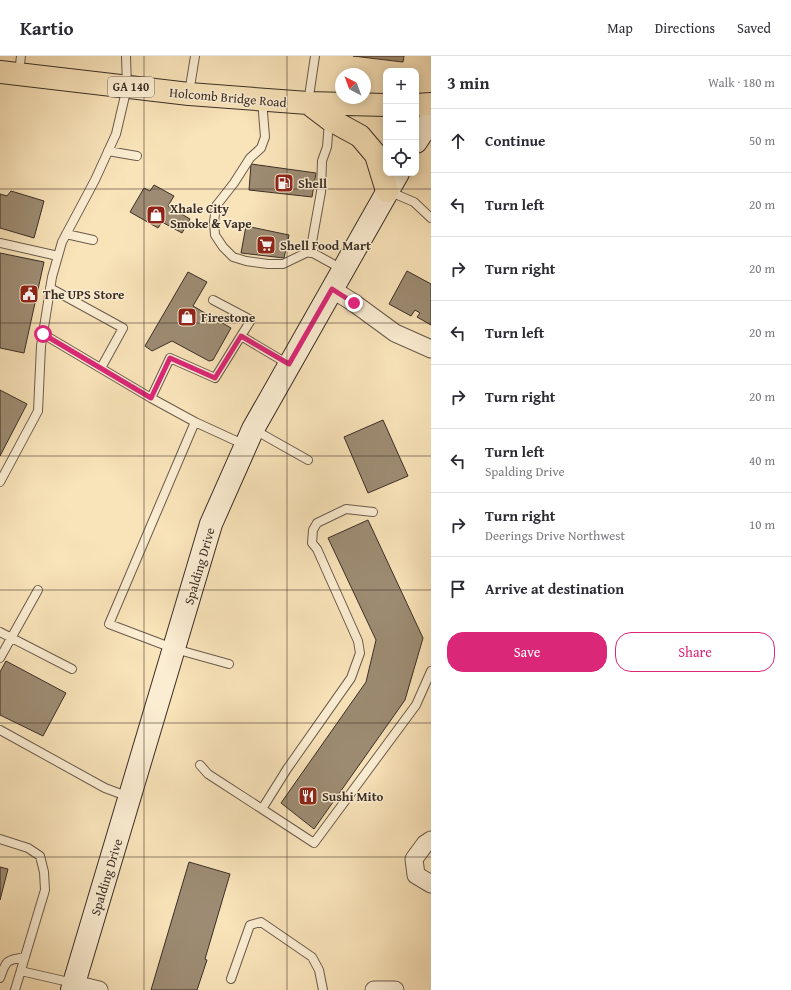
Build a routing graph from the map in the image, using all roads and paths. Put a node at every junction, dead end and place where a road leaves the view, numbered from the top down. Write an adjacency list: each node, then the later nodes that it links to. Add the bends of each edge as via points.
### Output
1 (126, 56): 5 (lane)
2 (195, 56): 6 (lane)
3 (315, 56): 8 (lane)
4 (13, 67): 5 (main road, Holcomb Bridge Road / GA 140)
5 (127, 87): 6 (main road, Holcomb Bridge Road / GA 140); 15 (lane, via 116,134)
6 (189, 94): 7 (main road, Holcomb Bridge Road / GA 140)
7 (262, 100): 8 (main road, Holcomb Bridge Road / GA 140); 22 (lane, via 265,137 261,148 250,158 216,206 215,235 233,257 246,261 283,264)
8 (308, 103): 10 (main road, Holcomb Bridge Road / GA 140); 12 (main road)
9 (431, 104): 11 (main road)
10 (383, 105)
11 (419, 105)
12 (329, 119): 17 (main road, via 360,136 376,155); 22 (lane, via 327,147 322,161 321,192)
13 (431, 119): 14 (main road)
14 (417, 140)
15 (108, 152): 16 (lane); 19 (lane)
16 (137, 156)
17 (392, 182): 18 (lane); 24 (main road, Spalding Drive)
18 (431, 218)
19 (66, 234): 20 (lane); 23 (lane)
20 (92, 240)
21 (0, 243): 23 (lane)
22 (310, 252): 24 (lane)
23 (58, 256): 25 (lane)
24 (343, 269): 26 (main road, Spalding Drive)
25 (50, 288): 28 (lane); 32 (lane, via 122,328)
26 (332, 289): 30 (street, via 395,333); 31 (main road, Spalding Drive)
27 (213, 300): 29 (lane, via 251,320)
28 (43, 334): 32 (lane); 37 (lane, via 38,411)
29 (241, 336): 31 (lane); 33 (lane, via 215,378 170,358)
30 (431, 349)
31 (289, 364): 35 (main road, Spalding Drive)
32 (101, 368): 33 (lane)
33 (151, 398): 34 (lane)
34 (195, 422): 35 (lane); 42 (lane, via 109,624)
35 (249, 437): 36 (lane); 42 (main road, Spalding Drive, via 212,524)
36 (308, 460)
37 (0, 482)
38 (373, 512): 50 (lane, via 346,509 317,523 313,530 312,543 358,641 360,653 351,678)
39 (38, 590): 41 (lane)
40 (0, 632): 41 (lane)
41 (11, 638): 43 (lane); 45 (lane)
42 (175, 649): 44 (lane); 49 (main road, Spalding Drive)
43 (0, 658)
44 (228, 664)
45 (72, 669)
46 (431, 670): 50 (lane, via 416,705 314,844)
47 (0, 730): 49 (lane, via 106,788)
48 (200, 765): 50 (lane, via 208,774)
49 (130, 798): 58 (main road, Spalding Drive)
50 (262, 809)
51 (0, 839): 54 (lane, via 28,848 40,856 44,872 44,890)
52 (431, 840): 53 (street, via 414,859 416,874)
53 (431, 884)
54 (25, 957): 55 (lane); 56 (lane, via 10,960 4,966)
55 (21, 971): 58 (lane); 59 (lane)
56 (0, 978)
57 (231, 979): 61 (lane, via 250,925 261,922 312,957 319,970)
58 (73, 987): 60 (street)
59 (15, 990)
60 (99, 990)
61 (323, 990)
62 (374, 990): 63 (street)
63 (395, 990)

